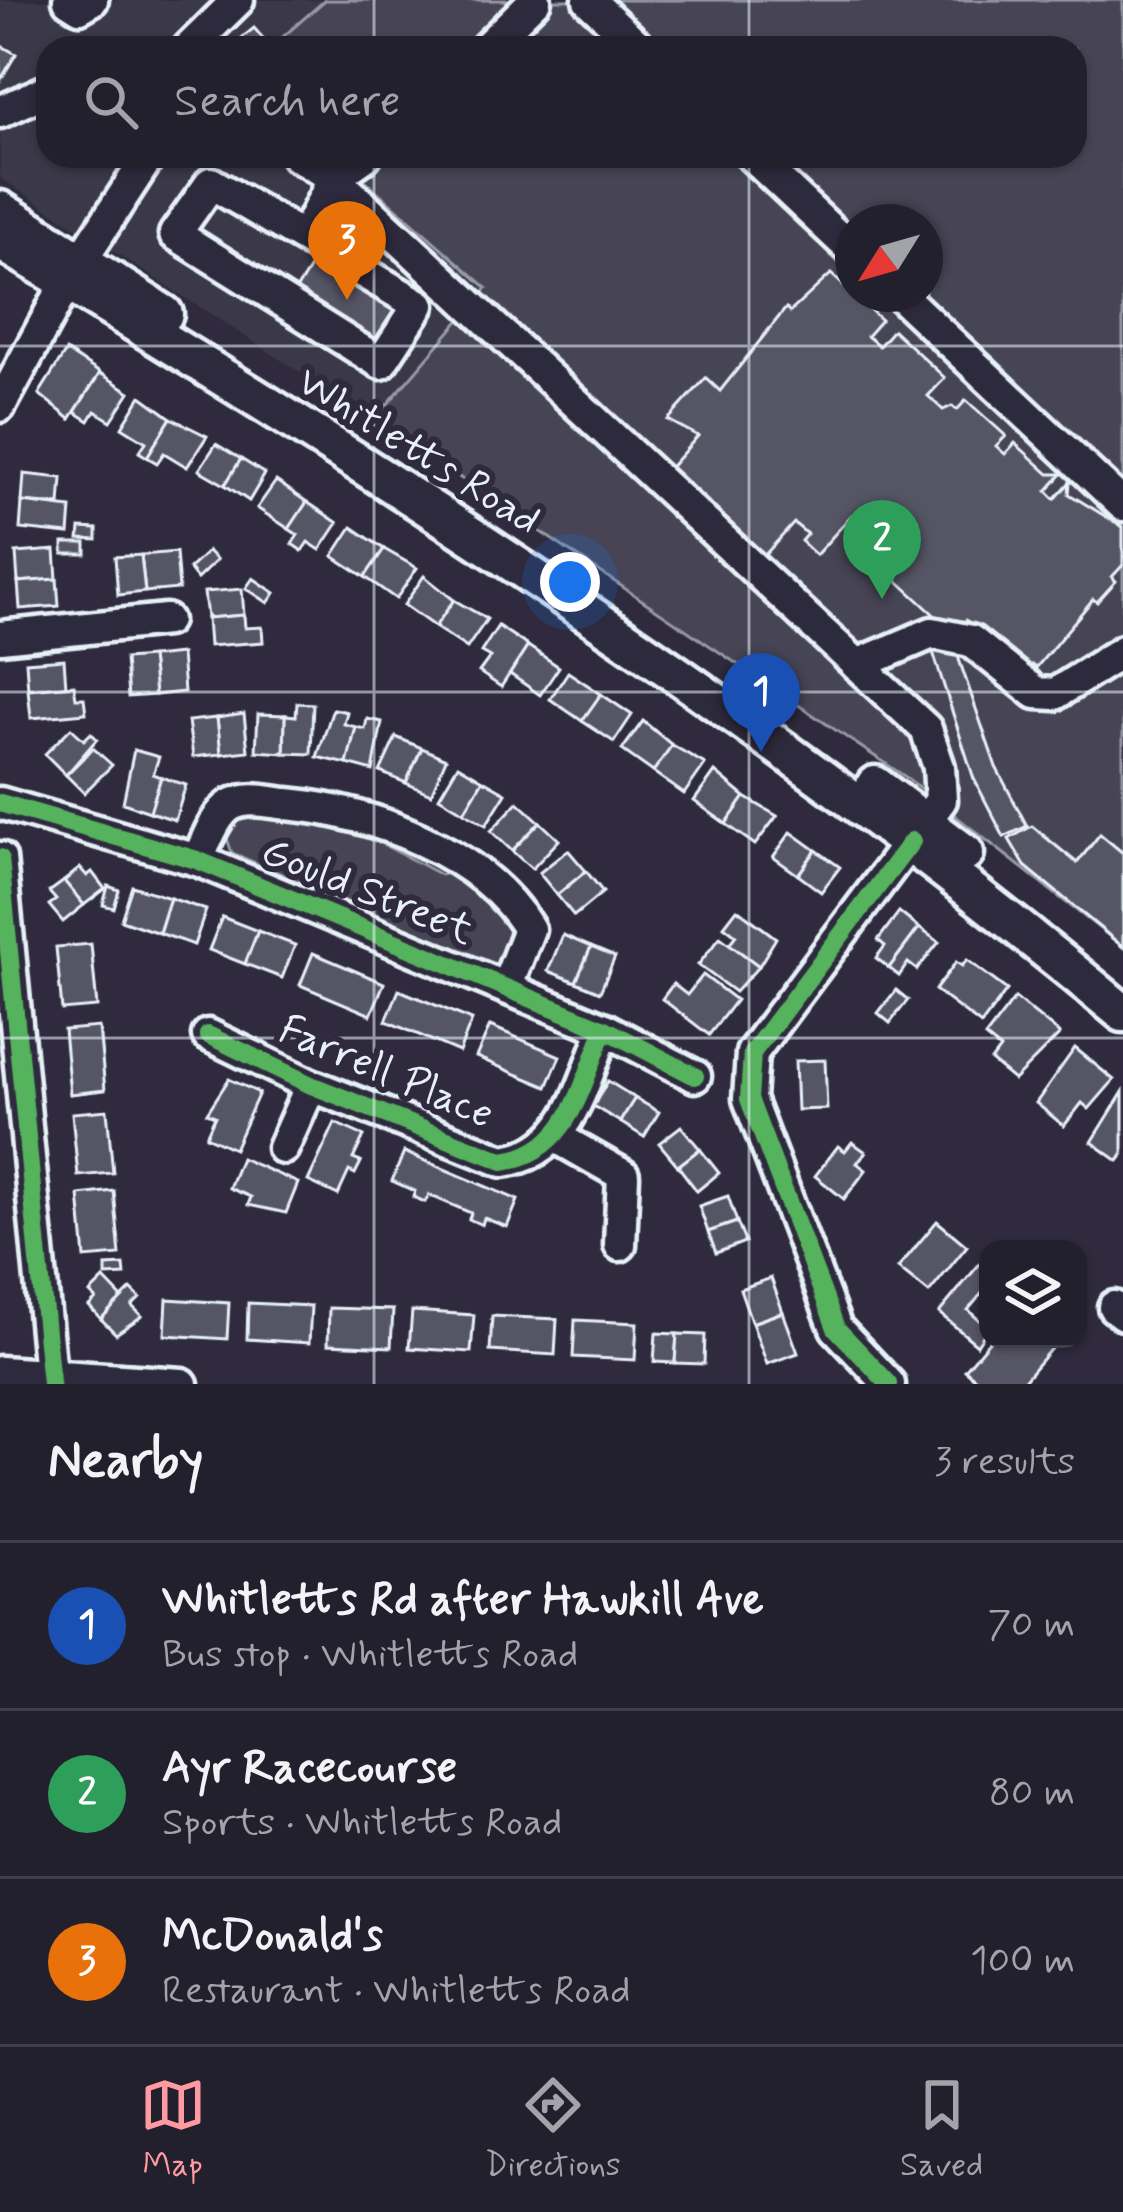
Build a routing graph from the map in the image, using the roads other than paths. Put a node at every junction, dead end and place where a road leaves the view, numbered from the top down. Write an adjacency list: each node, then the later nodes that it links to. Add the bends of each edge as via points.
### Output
1 (69, 0): 2 (street, via 80,7)
2 (92, 0)
3 (238, 0): 6 (street)
4 (535, 0): 7 (street)
5 (590, 0): 8 (street)
6 (201, 36)
7 (498, 36)
8 (628, 36)
9 (36, 96): 10 (street)
10 (0, 112)
11 (140, 168): 20 (street)
12 (317, 168): 15 (street)
13 (348, 168): 15 (street)
14 (765, 168): 18 (street)
15 (334, 178): 17 (street); 27 (street)
16 (0, 210): 20 (main road, Whitletts Road)
17 (306, 234): 17 (street, via 419,304 381,364 175,234 211,183)
18 (835, 234)
19 (0, 241): 20 (main road, Whitletts Road)
20 (74, 271): 22 (street); 29 (main road, Whitletts Road, via 712,673)
21 (918, 312): 23 (street)
22 (0, 406)
23 (1123, 505)
24 (166, 620): 25 (street)
25 (0, 637)
26 (1123, 651): 27 (street, via 1055,694 1036,693 971,641 932,633)
27 (857, 665): 29 (street, via 926,729 940,800)
28 (0, 802): 31 (street, Gould Street)
29 (919, 831): 32 (main road, Whitletts Road); 34 (main road, Whitletts Road); 45 (street, via 752,1053 749,1075 749,1099 836,1328)
30 (0, 858): 43 (street)
31 (197, 860): 33 (street, Gould Street); 33 (street, via 234,803 316,806 376,820 435,849 518,910 529,929)
32 (1123, 980)
33 (506, 988): 35 (street, Gould Street)
34 (1123, 1012)
35 (605, 1029): 37 (street, Gould Street); 39 (street)
36 (208, 1034): 38 (street, Farrell Place)
37 (695, 1076)
38 (311, 1084): 39 (street, Farrell Place, via 503,1161 537,1155); 40 (street, Farrell Place)
39 (558, 1138): 41 (street, via 623,1175)
40 (283, 1148)
41 (620, 1245)
42 (0, 1372): 43 (street)
43 (50, 1380): 44 (street)
44 (182, 1384)
45 (889, 1384)

